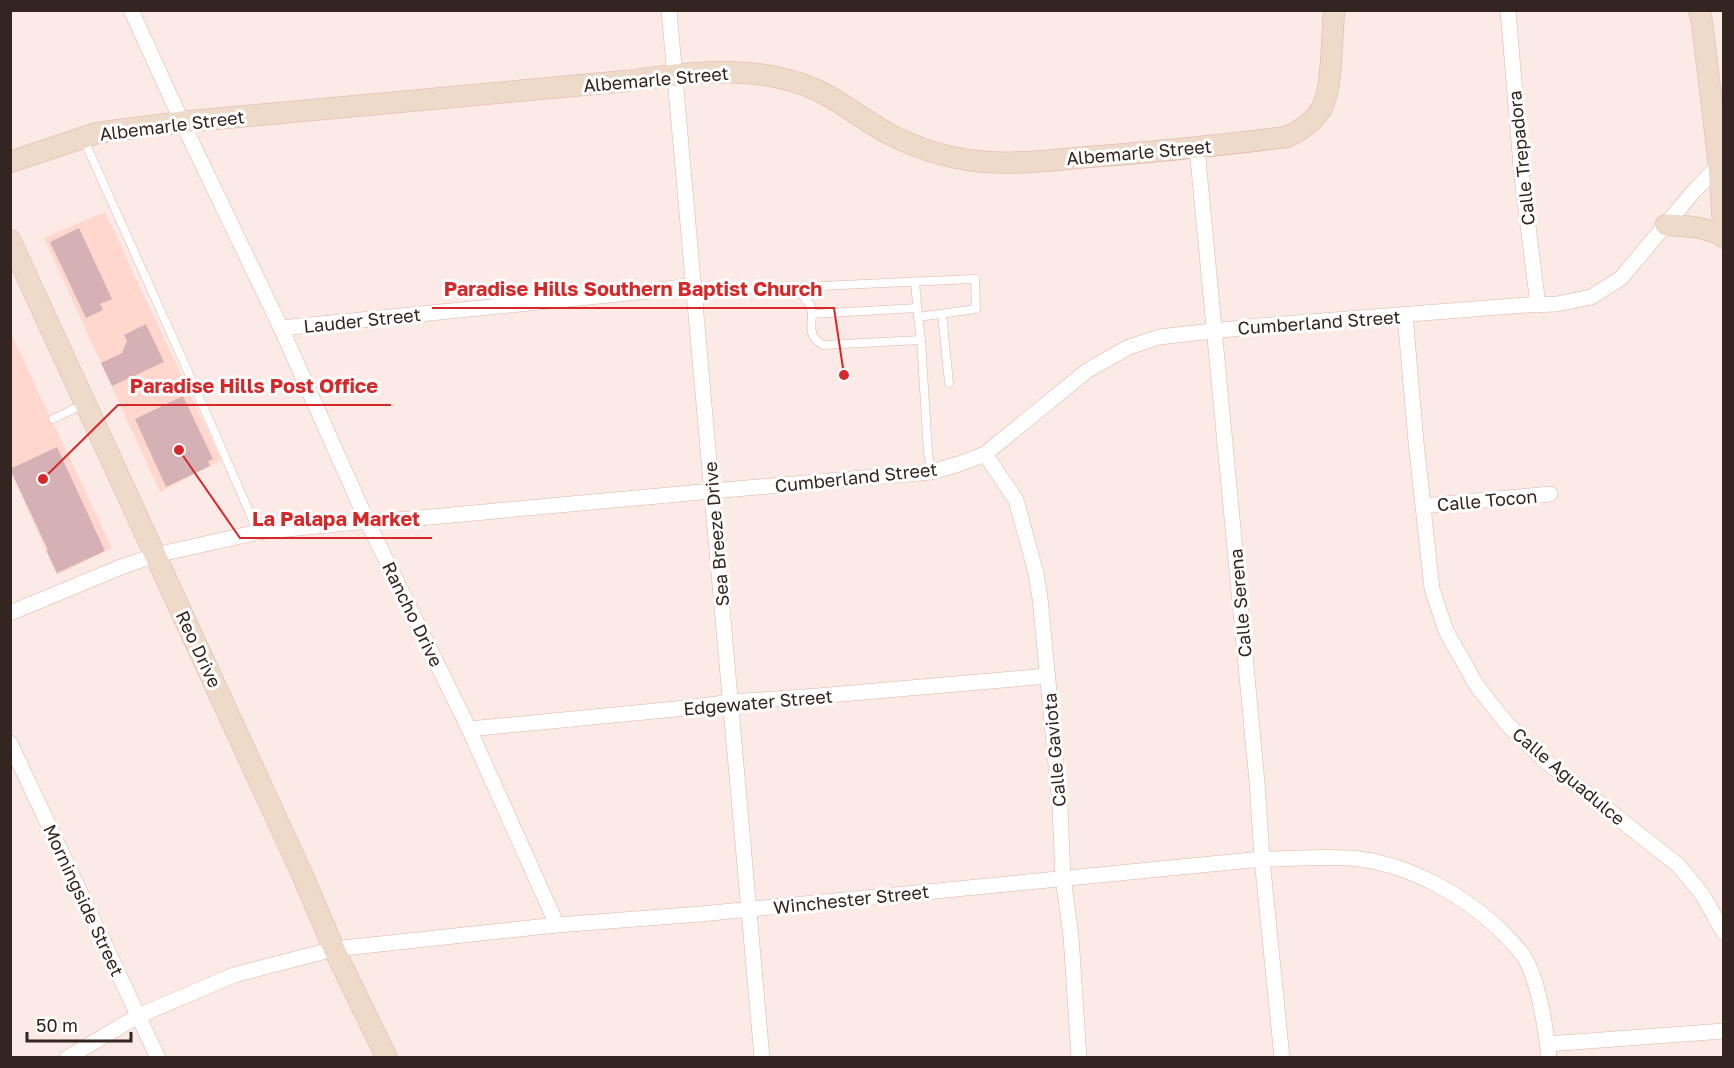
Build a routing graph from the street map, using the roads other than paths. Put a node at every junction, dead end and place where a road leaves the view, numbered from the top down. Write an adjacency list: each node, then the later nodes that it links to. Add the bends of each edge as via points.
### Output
1 (131, 10): 8 (street, Rancho Drive)
2 (669, 10): 6 (street, Sea Breeze Drive)
3 (1334, 10): 10 (street, Albemarle Street, via 1329,92 1312,120 1287,137)
4 (1508, 10): 19 (street, Calle Trepadora, via 1522,178)
5 (1699, 10): 7 (street)
6 (674, 75): 8 (street, Albemarle Street); 10 (street, Albemarle Street, via 725,71 787,79 822,93 913,145 990,164); 17 (street, Sea Breeze Drive)
7 (1717, 108): 12 (street)
8 (182, 122): 9 (street, Albemarle Street); 25 (street, Rancho Drive)
9 (83, 138): 11 (street, Albemarle Street); 37 (lane)
10 (1197, 148): 26 (street, Calle Serena)
11 (10, 162)
12 (1722, 164): 13 (street, Cumberland Street); 14 (street)
13 (1666, 225): 14 (street, via 1692,226); 19 (street, Cumberland Street, via 1621,278 1602,291 1591,297)
14 (1723, 237)
15 (10, 240): 29 (street, Reo Drive)
16 (915, 281): 18 (lane); 20 (lane); 22 (lane, via 975,279 976,309)
17 (694, 288): 18 (lane); 25 (street, Lauder Street); 33 (street, Sea Breeze Drive)
18 (796, 288): 21 (lane, via 810,304)
19 (1538, 305): 23 (street, Cumberland Street)
20 (917, 308): 21 (lane); 24 (lane)
21 (812, 314): 27 (lane, via 811,330 815,340 823,345)
22 (942, 314): 24 (lane); 28 (lane)
23 (1405, 315): 26 (street, Cumberland Street); 35 (street, Calle Aguadulce)
24 (918, 317): 27 (lane)
25 (281, 328): 36 (street, Rancho Drive)
26 (1215, 330): 31 (street, Cumberland Street, via 1160,337 1130,347 1088,369); 44 (street, Calle Serena)
27 (921, 340): 32 (lane)
28 (948, 383)
29 (86, 403): 30 (lane); 38 (street, Reo Drive)
30 (52, 419)
31 (985, 454): 32 (street, Cumberland Street); 40 (street, Calle Gaviota, via 1016,500 1036,573)
32 (932, 472): 33 (street, Cumberland Street)
33 (712, 490): 36 (street, Cumberland Street); 41 (street, Sea Breeze Drive)
34 (1550, 494): 35 (street, Calle Tocon)
35 (1423, 506): 48 (street, Calle Aguadulce, via 1432,589 1446,631 1477,686 1542,759 1678,865 1702,894)
36 (367, 521): 37 (street, Cumberland Street); 42 (street, Rancho Drive)
37 (258, 532): 38 (street, Cumberland Street)
38 (156, 555): 39 (street, Cumberland Street); 49 (street, Reo Drive)
39 (10, 613)
40 (1048, 676): 41 (street, Edgewater Street); 45 (street, Calle Gaviota)
41 (731, 702): 42 (street, Edgewater Street); 46 (street, Sea Breeze Drive)
42 (469, 729): 47 (street, Rancho Drive)
43 (10, 742): 50 (street, Morningside Street)
44 (1262, 859): 45 (street, Winchester Street); 52 (street, Winchester Street, via 1349,858 1381,864 1427,880 1469,905 1525,958 1534,979); 58 (street, Calle Serena)
45 (1063, 878): 46 (street, Winchester Street); 57 (street, Calle Gaviota)
46 (749, 909): 47 (street, Winchester Street); 56 (street, Sea Breeze Drive)
47 (557, 925): 49 (street, Winchester Street)
48 (1724, 933)
49 (334, 949): 50 (street, Winchester Street, via 234,975); 55 (street, Reo Drive)
50 (138, 1016): 53 (street, Winchester Street); 54 (street, Morningside Street)
51 (1724, 1031): 52 (street)
52 (1548, 1051)
53 (67, 1058)
54 (158, 1058)
55 (387, 1058)
56 (762, 1058)
57 (1079, 1058)
58 (1282, 1058)

